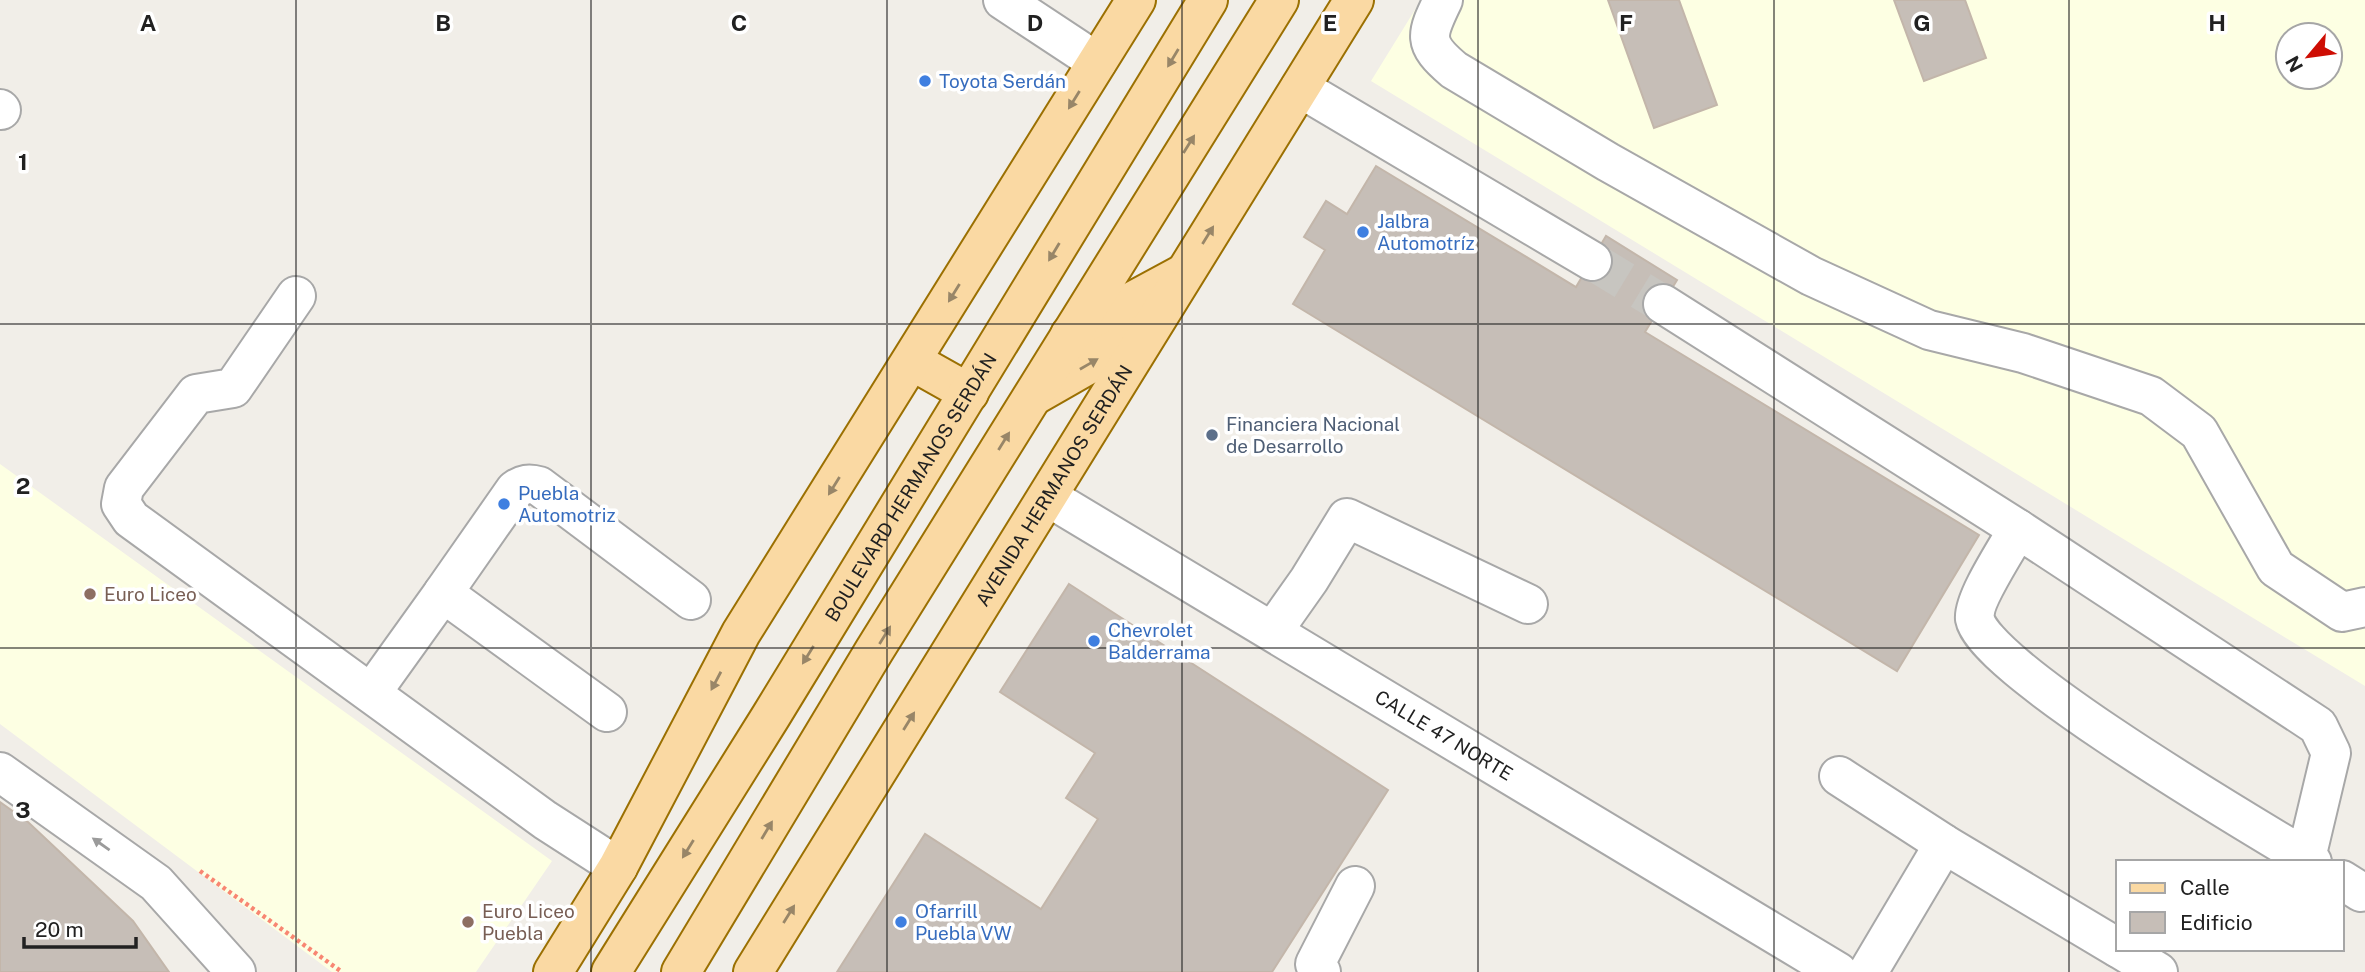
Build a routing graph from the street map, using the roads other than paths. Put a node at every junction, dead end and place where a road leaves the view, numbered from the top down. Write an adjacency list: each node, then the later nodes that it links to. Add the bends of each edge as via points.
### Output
1 (1003, 0): 7 (street)
2 (1136, 0): 7 (main road)
3 (1208, 0): 16 (main road, BOULEVARD HERMANOS SERDÁN, one-way to 16)
4 (1279, 0): 14 (main road, one-way to 4)
5 (1354, 0): 8 (main road, AVENIDA HERMANOS SERDÁN)
6 (1443, 0): 23 (street, via 1429,30 1431,45 1454,70 1799,270 1929,330 2023,354 2151,396 2199,432 2276,568 2342,612)
7 (1097, 62): 15 (main road, one-way to 15)
8 (1300, 88): 9 (street); 10 (main road, AVENIDA HERMANOS SERDÁN, one-way to 8)
9 (1592, 261)
10 (1183, 274): 13 (main road, AVENIDA HERMANOS SERDÁN); 14 (main road)
11 (296, 296): 25 (street, via 233,388 196,394 124,488 121,504 131,519)
12 (1663, 304): 19 (street)
13 (1150, 330): 17 (main road, one-way to 13); 18 (main road, AVENIDA HERMANOS SERDÁN)
14 (1069, 336): 17 (main road)
15 (912, 361): 16 (main road); 31 (main road, one-way to 31, via 741,633)
16 (969, 393): 38 (main road, BOULEVARD HERMANOS SERDÁN, one-way to 38)
17 (1030, 398): 39 (main road, one-way to 17)
18 (1048, 496): 24 (street, CALLE 47 NORTE); 40 (main road, AVENIDA HERMANOS SERDÁN, one-way to 18)
19 (2018, 529): 30 (street, via 2318,726 2331,753); 30 (street, via 1976,603 1975,620 1986,637 2014,666 2077,712)
20 (443, 593): 21 (street, via 515,490 531,484); 25 (street); 26 (street)
21 (691, 600)
22 (1528, 604): 24 (street, via 1347,519)
23 (2365, 607)
24 (1273, 631): 35 (street, CALLE 47 NORTE)
25 (372, 692): 31 (street, via 545,820)
26 (607, 712)
27 (0, 772): 36 (street, one-way to 27, via 156,883)
28 (1839, 776): 29 (street)
29 (1944, 844): 33 (street); 42 (street)
30 (2309, 860)
31 (618, 867): 37 (main road)
32 (1355, 886): 41 (street, via 1315,964)
33 (2116, 947)
34 (2122, 951): 43 (street)
35 (1831, 970)
36 (236, 972)
37 (553, 972)
38 (611, 972)
39 (681, 972)
40 (753, 972)
41 (1321, 972)
42 (1868, 972)
43 (2158, 972)

